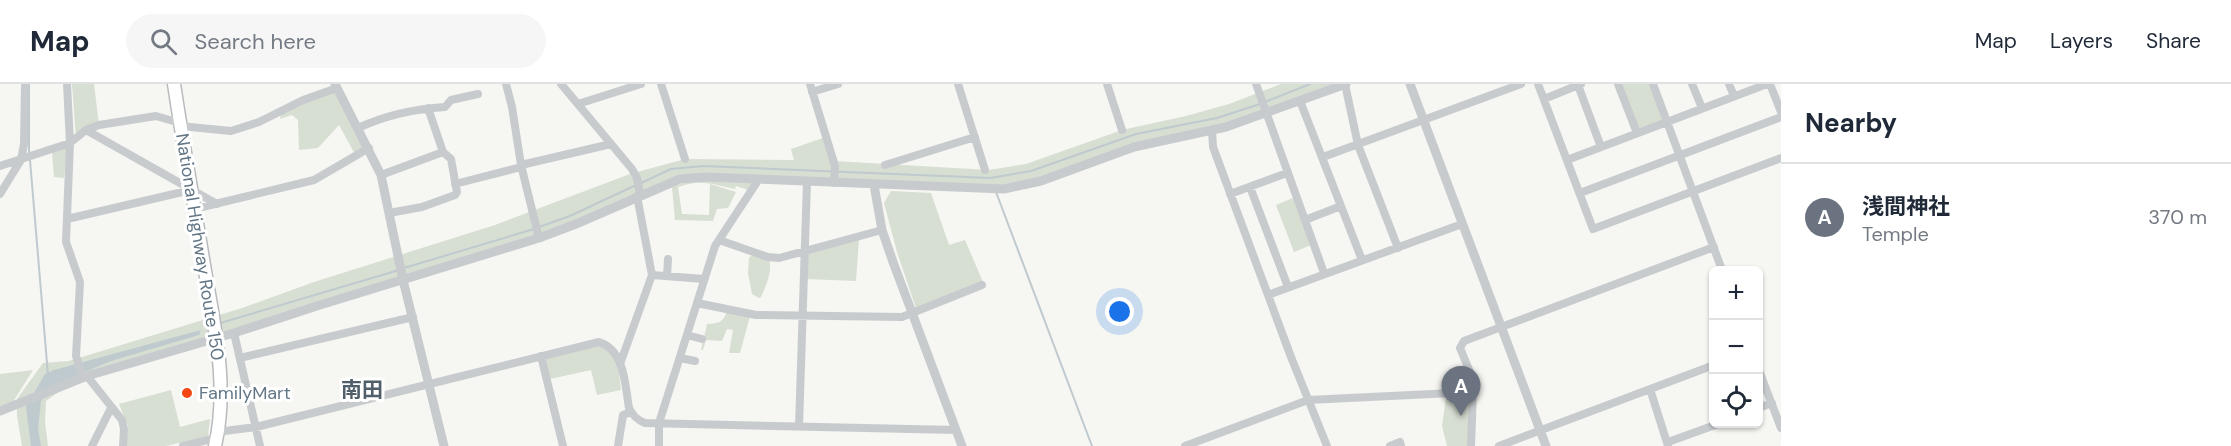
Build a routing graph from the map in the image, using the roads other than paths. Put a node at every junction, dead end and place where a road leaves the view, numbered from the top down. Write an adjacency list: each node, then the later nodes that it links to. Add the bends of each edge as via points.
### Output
1 (25, 84): 53 (street)
2 (67, 84): 43 (street)
3 (174, 84): 36 (highway, National Highway Route 150)
4 (506, 84): 57 (street)
5 (561, 84): 28 (street)
6 (641, 84): 28 (street)
7 (661, 84): 52 (street)
8 (838, 84): 23 (street)
9 (958, 84): 42 (street)
10 (1107, 84): 39 (street)
11 (1256, 84): 32 (street)
12 (1346, 84): 27 (street); 45 (street)
13 (1410, 84): 34 (street)
14 (1521, 84): 34 (street)
15 (1538, 84): 26 (street)
16 (1618, 84): 41 (street)
17 (1653, 84): 35 (street)
18 (1692, 84): 30 (street)
19 (1729, 84): 25 (street)
20 (1768, 84): 25 (street); 31 (street)
21 (1579, 85): 26 (street); 46 (street)
22 (336, 86): 36 (street, via 231,131); 37 (street)
23 (811, 88): 62 (street, via 835,166)
24 (478, 94): 29 (street, via 451,100 445,107)
25 (1734, 96): 30 (street)
26 (1544, 99): 54 (street)
27 (1300, 101): 32 (street); 50 (street)
28 (578, 104): 44 (street)
29 (428, 108): 37 (street, via 380,118); 48 (street)
30 (1702, 108): 35 (street)
31 (1780, 108)
32 (1265, 112): 40 (street); 59 (street)
33 (1781, 117): 49 (street)
34 (1424, 121): 45 (street); 79 (street)
35 (1667, 122): 41 (street); 49 (street)
36 (180, 124): 38 (street, via 156,116); 67 (highway, National Highway Route 150)
37 (358, 128): 47 (street)
38 (86, 130): 43 (street); 67 (street)
39 (1122, 130)
40 (1212, 131): 65 (street, via 1134,147 1017,186 989,190); 71 (street, via 1212,147)
41 (1637, 133): 46 (street)
42 (975, 137): 55 (street); 58 (street)
43 (70, 143): 53 (street); 77 (street)
44 (611, 144): 57 (street); 72 (street, via 637,178)
45 (1358, 145): 50 (street); 84 (street)
46 (1601, 147): 54 (street)
47 (369, 148): 60 (street); 73 (street, via 314,180)
48 (443, 152): 60 (street); 64 (street, via 451,159)
49 (1679, 155): 68 (street); 69 (street)
50 (1323, 158): 74 (street)
51 (1781, 158): 68 (street)
52 (685, 159)
53 (21, 160): 56 (street); 70 (street)
54 (1567, 160): 69 (street)
55 (885, 165)
56 (0, 166)
57 (521, 166): 64 (street); 81 (street)
58 (985, 170)
59 (1287, 173): 66 (street); 78 (street)
60 (381, 175): 76 (street)
61 (759, 180): 63 (street); 72 (street, via 691,177); 82 (street)
62 (834, 181): 63 (street); 65 (street)
63 (807, 182): 85 (street)
64 (455, 184): 76 (street, via 455,195)
65 (874, 185): 80 (street)
66 (1250, 187): 71 (street); 96 (street)
67 (191, 190): 73 (street); 75 (highway, National Highway Route 150); 77 (street)
68 (1692, 192): 69 (street, via 1593,228); 83 (street)
69 (1580, 193)
70 (0, 194)
71 (1230, 194): 97 (street)
72 (639, 195): 81 (street, via 576,224); 90 (street)
73 (217, 204): 75 (street)
74 (1341, 206): 78 (street); 87 (street)
75 (194, 209): 105 (highway, National Highway Route 150)
76 (389, 213): 93 (street)
77 (67, 219): 114 (street, via 66,242 80,282 76,357)
78 (1305, 220): 89 (street)
79 (1462, 224): 84 (street); 102 (street)
80 (882, 230): 85 (street); 99 (street)
81 (538, 236): 93 (street)
82 (719, 240): 85 (street, via 768,257); 92 (street)
83 (1714, 247): 88 (street); 102 (street)
84 (1398, 248): 87 (street)
85 (805, 250): 100 (street)
86 (668, 260): 91 (street)
87 (1362, 260): 89 (street)
88 (1721, 266)
89 (1324, 273): 96 (street)
90 (652, 275): 91 (street); 111 (street)
91 (666, 276): 92 (street); 95 (street)
92 (704, 279): 98 (street)
93 (403, 280): 101 (street); 103 (street)
94 (982, 285): 99 (street)
95 (665, 286)
96 (1288, 287): 97 (street)
97 (1268, 295): 118 (street)
98 (697, 303): 100 (street, via 756,315); 104 (street)
99 (912, 313): 100 (street, via 902,317); 129 (street)
100 (802, 316): 125 (street)
101 (413, 317): 108 (street); 115 (street)
102 (1501, 327): 117 (street, via 1464,341 1460,348); 130 (street)
103 (234, 333): 105 (street); 108 (street)
104 (687, 335): 106 (street); 109 (street)
105 (216, 338): 114 (street); 131 (highway, National Highway Route 150, via 222,385)
106 (702, 339)
107 (541, 356): 111 (street, via 599,342 612,348); 115 (street); 138 (street)
108 (240, 358): 126 (street)
109 (680, 358): 110 (street); 124 (street)
110 (695, 361)
111 (620, 364): 123 (street)
112 (1709, 367): 116 (street)
113 (1760, 374): 119 (street)
114 (84, 376): 121 (street); 122 (street)
115 (429, 384): 126 (street); 137 (street)
116 (1650, 389): 130 (street); 132 (street)
117 (1473, 392): 118 (street); 146 (street)
118 (1308, 400): 142 (street); 143 (street)
119 (1772, 403): 120 (street); 128 (street)
120 (1763, 406)
121 (111, 408): 133 (street); 134 (street, via 122,420)
122 (0, 411)
123 (631, 412): 124 (street, via 639,421); 139 (street, via 623,415)
124 (659, 423): 125 (street); 140 (street)
125 (799, 426): 129 (street)
126 (256, 427): 131 (street); 136 (street)
127 (1709, 427): 132 (street)
128 (1781, 428)
129 (956, 430): 141 (street)
130 (1540, 431): 147 (street); 148 (street)
131 (216, 439): 135 (street)
132 (1668, 444)
133 (92, 446)
134 (123, 446)
135 (183, 446)
136 (260, 446)
137 (444, 446)
138 (563, 446)
139 (618, 446)
140 (659, 446)
141 (962, 446)
142 (1185, 446)
143 (1327, 446)
144 (1390, 446): 145 (street, via 1400,442)
145 (1401, 446)
146 (1471, 446)
147 (1499, 446)
148 (1546, 446)

